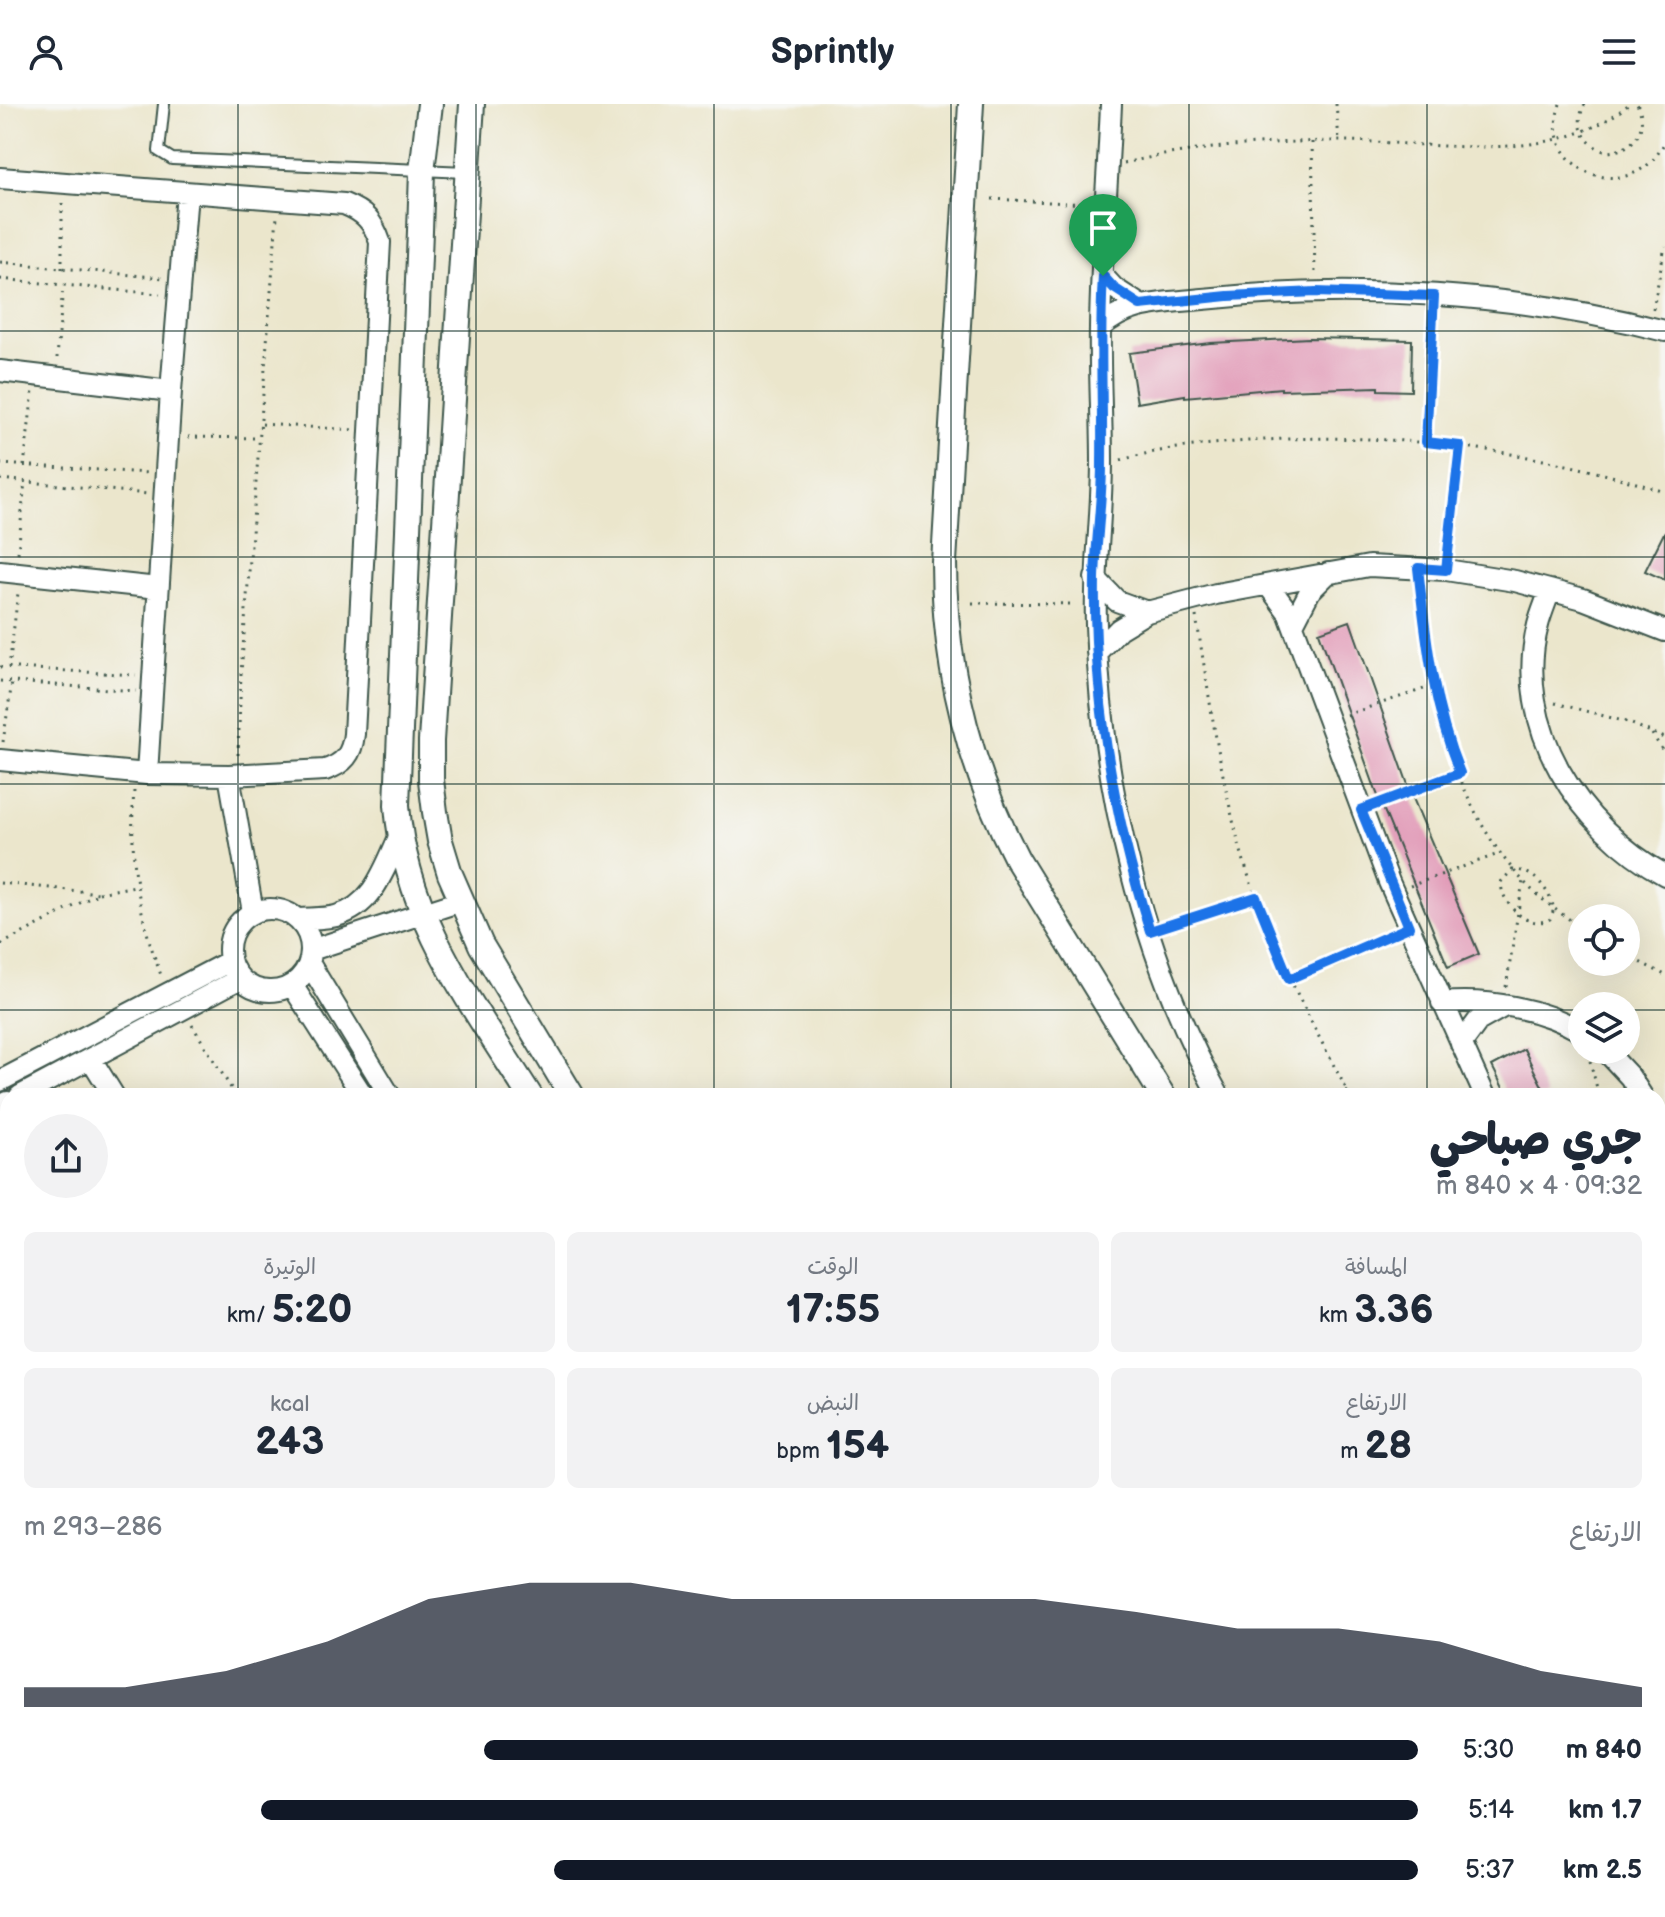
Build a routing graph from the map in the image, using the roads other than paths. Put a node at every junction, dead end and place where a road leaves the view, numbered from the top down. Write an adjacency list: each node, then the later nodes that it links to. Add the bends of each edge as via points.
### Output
1 (164, 104): 6 (lane, via 159,151 172,159)
2 (430, 104): 6 (street)
3 (472, 104): 7 (street)
4 (971, 104): 53 (street, via 944,562 955,691 975,767 1017,859)
5 (1111, 104): 12 (street)
6 (422, 171): 7 (lane); 10 (street)
7 (468, 172): 11 (street)
8 (0, 178): 9 (street)
9 (187, 193): 17 (street); 30 (street, via 344,204 361,211 380,242 353,747 347,758 325,770)
10 (420, 231): 11 (street); 31 (street)
11 (464, 231): 33 (street, via 431,741 440,841)
12 (1103, 276): 13 (street); 14 (street)
13 (1140, 305): 14 (street, via 1125,309); 15 (street, via 1316,292 1434,296 1550,309)
14 (1100, 328): 20 (street, via 1102,465)
15 (1657, 329)
16 (0, 371): 17 (street)
17 (171, 391): 22 (street)
18 (12, 572): 22 (street)
19 (1328, 573): 21 (street); 23 (street, via 1369,566 1446,570); 25 (street, via 1310,591)
20 (1095, 578): 24 (street, via 1117,601); 27 (street)
21 (1268, 585): 24 (street); 25 (street)
22 (158, 588): 29 (street)
23 (1550, 590): 26 (street); 32 (street, via 1535,646 1536,700 1549,750 1601,827)
24 (1147, 612): 27 (street, via 1119,629)
25 (1293, 624): 40 (street, via 1361,810)
26 (1665, 631)
27 (1097, 652): 54 (street, via 1117,809 1150,931)
28 (0, 760): 29 (street)
29 (141, 773): 30 (street)
30 (233, 775): 34 (street)
31 (400, 835): 35 (street); 36 (street, via 377,884 359,905 336,916)
32 (1665, 875)
33 (461, 901): 35 (street); 52 (street, via 481,945)
34 (253, 912): 36 (street, via 272,908); 38 (street, via 232,932 228,952)
35 (423, 914): 37 (street); 51 (street, via 446,963)
36 (298, 919): 37 (street, via 308,933)
37 (310, 956): 39 (street, via 305,972); 50 (street)
38 (234, 970): 39 (street, via 247,985 265,991); 44 (street, via 182,1010); 46 (street, via 168,993)
39 (292, 985): 49 (street)
40 (1442, 1003): 41 (street); 43 (street)
41 (1503, 1007): 42 (street, via 1540,1013); 43 (street, via 1478,1021)
42 (1568, 1026)
43 (1461, 1044): 55 (street)
44 (91, 1059): 47 (street); 48 (street)
45 (1618, 1064): 56 (street)
46 (0, 1081)
47 (35, 1088)
48 (109, 1088)
49 (358, 1088)
50 (385, 1088)
51 (525, 1088)
52 (567, 1088)
53 (1158, 1088)
54 (1215, 1088)
55 (1481, 1088)
56 (1637, 1088)

